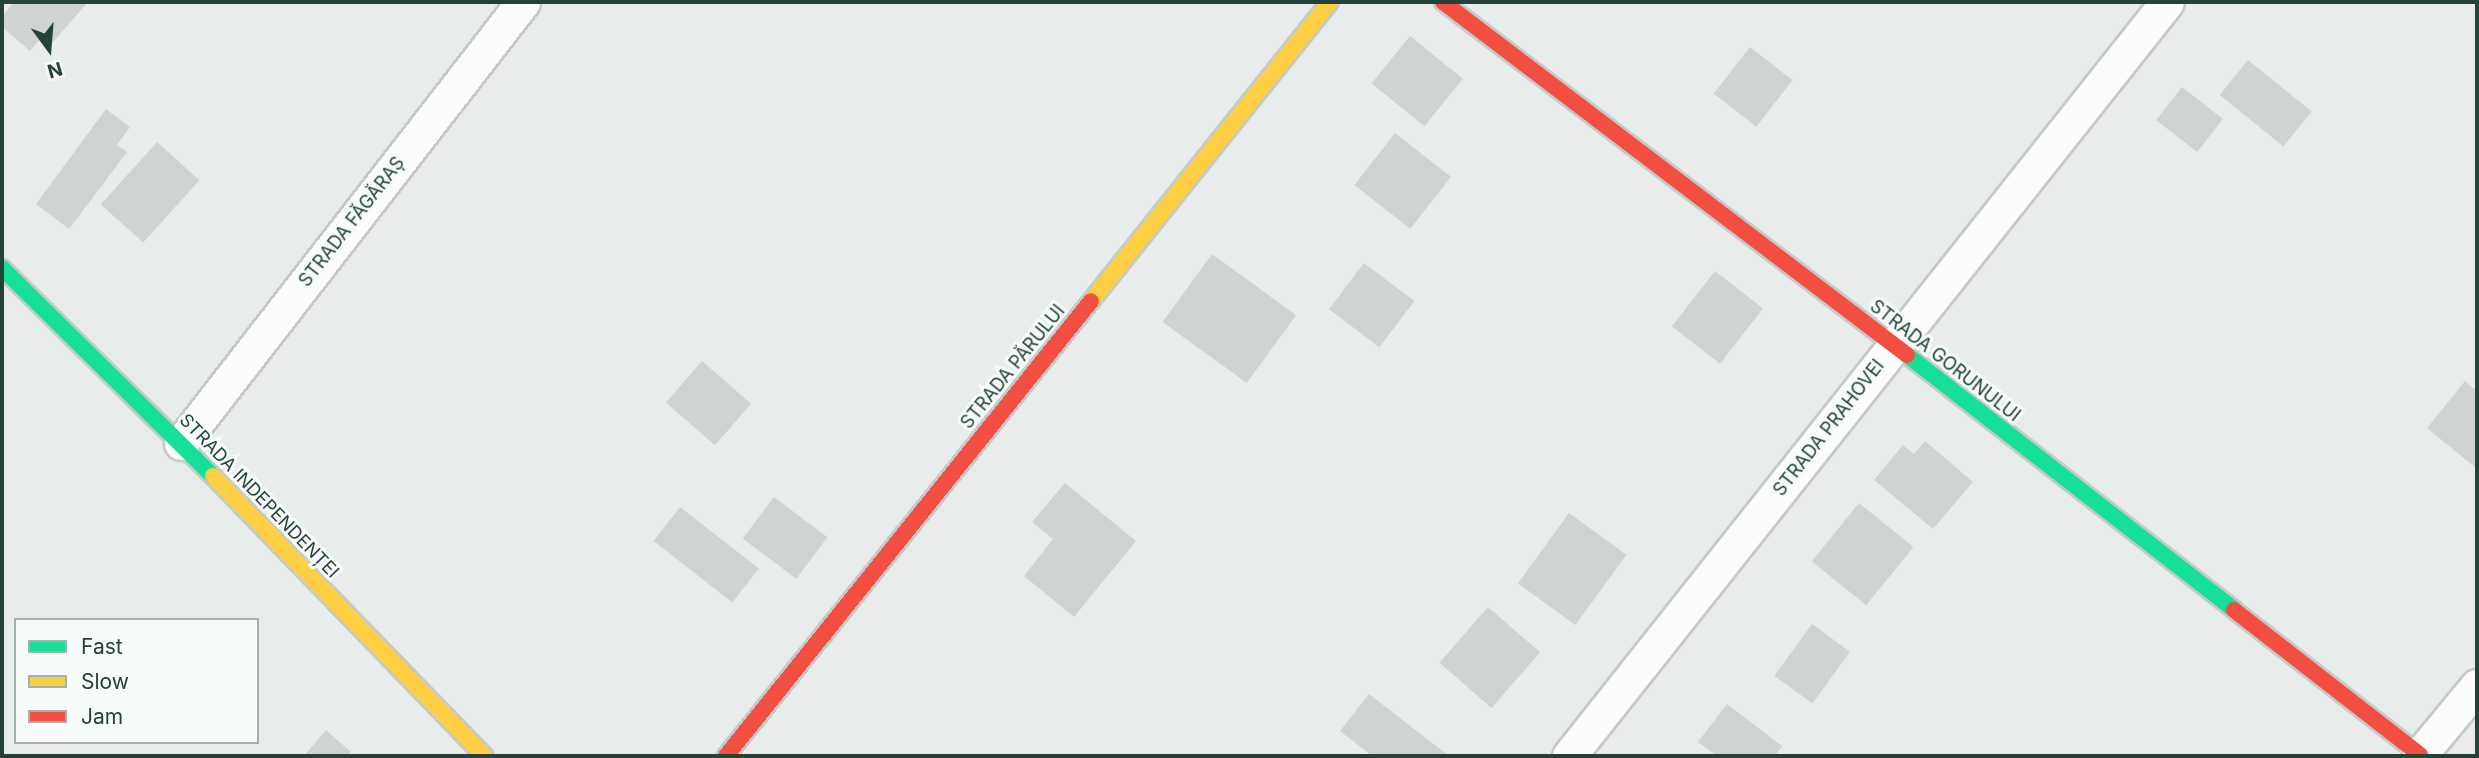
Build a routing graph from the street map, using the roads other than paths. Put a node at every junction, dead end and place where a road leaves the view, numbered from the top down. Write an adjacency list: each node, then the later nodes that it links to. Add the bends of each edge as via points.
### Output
1 (523, 2): 7 (street, STRADA FĂGĂRAȘ)
2 (1330, 2): 11 (street, STRADA PĂRULUI)
3 (1443, 2): 6 (street, STRADA GORUNULUI)
4 (2168, 2): 6 (street, STRADA PRAHOVEI)
5 (2, 268): 7 (street, STRADA INDEPENDENȚEI)
6 (1895, 346): 10 (street, STRADA GORUNULUI); 12 (street, STRADA PRAHOVEI)
7 (181, 443): 9 (street, STRADA INDEPENDENȚEI)
8 (2477, 686): 10 (street)
9 (479, 755)
10 (2419, 755)
11 (726, 756)
12 (1569, 756)

